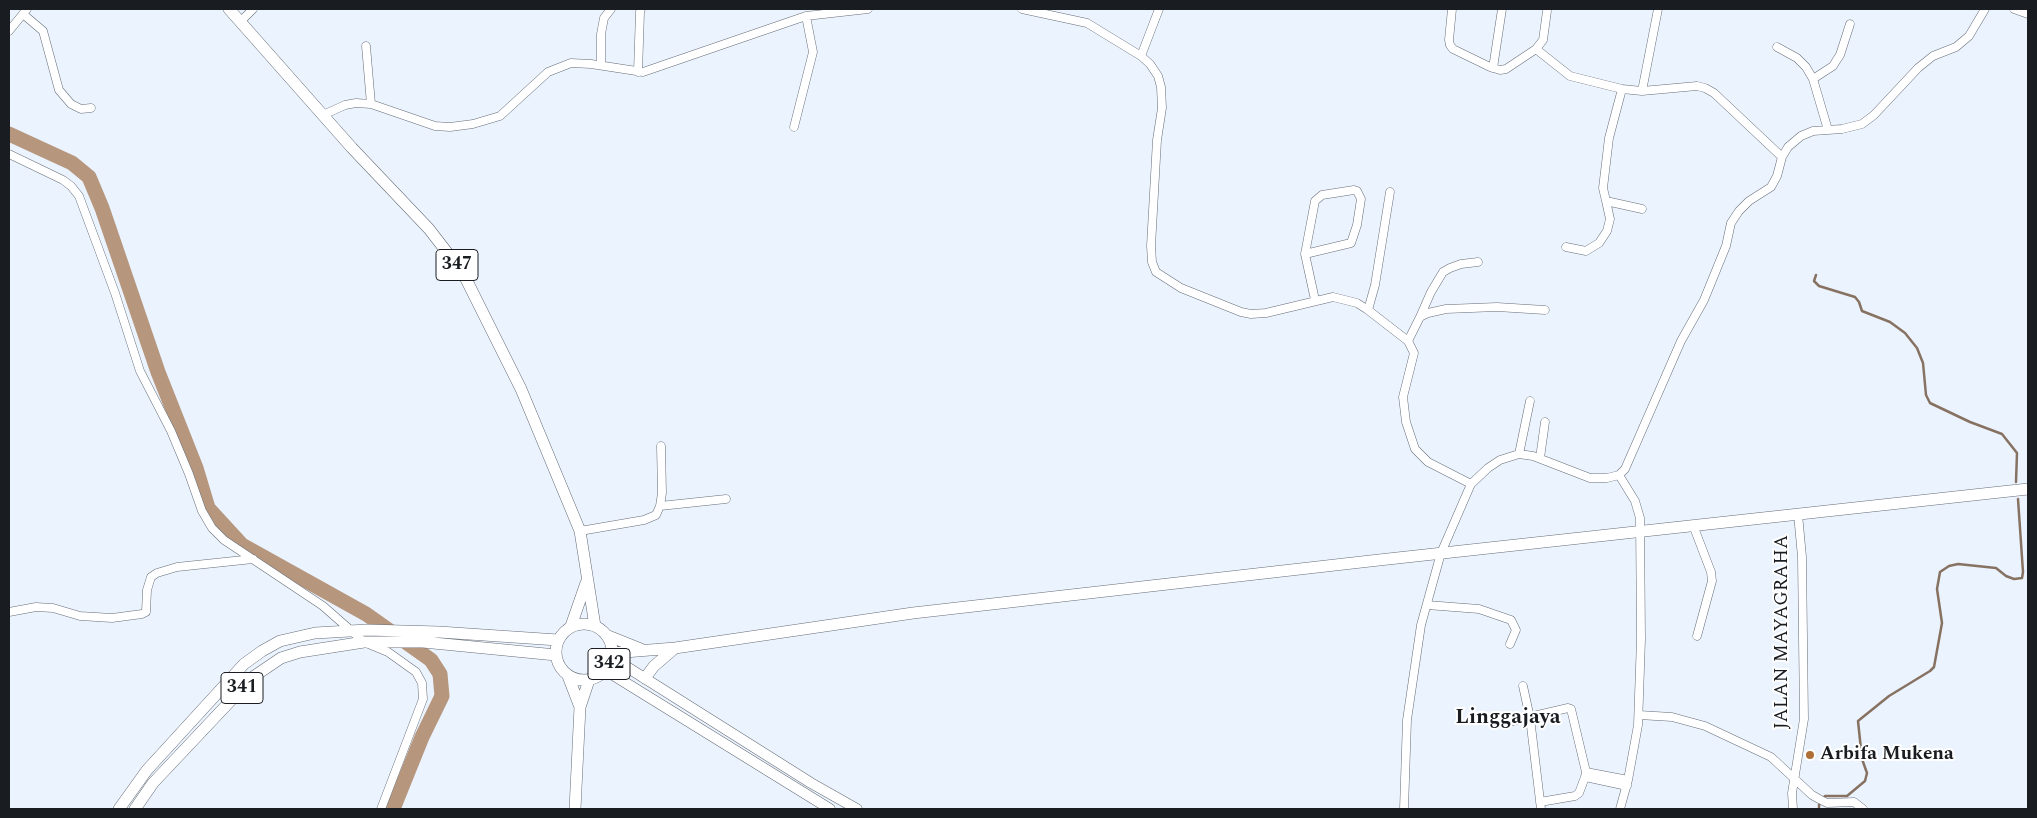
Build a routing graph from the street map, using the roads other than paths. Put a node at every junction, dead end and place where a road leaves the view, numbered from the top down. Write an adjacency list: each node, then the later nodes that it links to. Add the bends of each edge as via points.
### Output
1 (229, 9): 18 (main road, 347)
2 (253, 9): 18 (street)
3 (611, 9): 25 (street, via 604,18 601,34)
4 (641, 9): 27 (street)
5 (868, 9): 17 (street)
6 (1022, 9): 14 (street)
7 (1159, 9): 24 (street)
8 (1452, 9): 26 (street, via 1450,45)
9 (1502, 9): 26 (street)
10 (1658, 9): 30 (street)
11 (1985, 9): 35 (street, via 1969,36 1918,68 1874,116 1862,124)
12 (2014, 9): 16 (street)
13 (26, 10): 20 (street); 32 (street, via 43,31 59,90 70,104 81,110)
14 (1050, 12): 24 (street, via 1088,23)
15 (1547, 12): 23 (street, via 1544,35)
16 (2028, 14)
17 (806, 16): 27 (street); 34 (street, via 813,52)
18 (241, 21): 33 (main road, 347)
19 (1850, 24): 28 (street, via 1833,66)
20 (9, 31)
21 (366, 46): 31 (street)
22 (1777, 47): 28 (street, via 1801,61)
23 (1536, 49): 26 (street, via 1506,69); 29 (street, via 1570,76)
24 (1141, 56): 44 (street, via 1158,76 1162,94 1151,246 1156,272 1181,288 1251,314 1283,310)
25 (602, 65): 27 (street); 31 (street, via 571,63 562,66 540,78 500,116 463,126 435,126)
26 (1493, 68)
27 (638, 72)
28 (1813, 79): 35 (street)
29 (1622, 89): 30 (street); 39 (street, via 1605,162 1603,188)
30 (1642, 91): 37 (street, via 1705,88)
31 (371, 104): 33 (street, via 350,104)
32 (91, 108)
33 (323, 115): 61 (main road, 347, via 429,229 462,272 521,389)
34 (794, 127)
35 (1828, 130): 37 (street, via 1801,136)
36 (9, 154): 64 (street, via 63,180 79,196 140,370 171,431 202,511 224,540)
37 (1782, 157): 54 (street, via 1771,187 1739,210 1731,223 1726,246 1704,300 1681,341)
38 (1390, 192): 45 (street)
39 (1606, 201): 40 (street); 41 (street, via 1610,219 1599,243 1586,251)
40 (1642, 209)
41 (1566, 247)
42 (1305, 254): 42 (street, via 1315,201 1322,195 1357,191 1361,198 1352,243); 44 (street)
43 (1478, 262): 47 (street, via 1461,264 1443,272)
44 (1315, 300): 45 (street, via 1346,299)
45 (1368, 310): 48 (street)
46 (1545, 310): 47 (street, via 1497,307 1446,309)
47 (1420, 317): 48 (street)
48 (1408, 341): 55 (street, via 1414,353 1403,397 1415,449 1428,462)
49 (1530, 401): 52 (street)
50 (1545, 422): 53 (street)
51 (660, 446): 58 (street)
52 (1519, 454): 53 (street); 55 (street, via 1500,460)
53 (1540, 458): 54 (street, via 1590,478)
54 (1619, 475): 62 (street, via 1635,501)
55 (1471, 484): 63 (street)
56 (2028, 489): 59 (main road)
57 (726, 499): 58 (street)
58 (660, 506): 61 (street, via 656,515 644,520)
59 (1798, 514): 60 (main road); 91 (street, JALAN MAYAGRAHA, via 1802,557 1804,719)
60 (1693, 525): 62 (main road); 72 (street, via 1712,581)
61 (580, 531): 65 (main road, 347)
62 (1640, 531): 63 (main road); 87 (street)
63 (1441, 553): 66 (street); 77 (main road, via 912,613)
64 (253, 559): 67 (street, via 177,567 157,573 151,578 146,612 142,614 112,618 80,616 36,607); 70 (street, via 303,591)
65 (586, 581): 68 (main road); 69 (main road)
66 (1427, 605): 76 (street, via 1480,609 1511,620 1516,630); 100 (street, via 1407,720)
67 (9, 612)
68 (572, 626): 69 (main road, 342); 74 (main road, 342)
69 (595, 626): 71 (main road, 342)
70 (353, 631): 73 (main road, 341, via 399,631); 75 (street); 94 (main road, 341, via 314,633 280,641 250,660 147,770)
71 (606, 635): 78 (main road); 80 (main road, 342)
72 (1696, 636)
73 (441, 638): 74 (main road, 341); 75 (main road, 341, via 422,642); 79 (main road, 341)
74 (558, 640): 79 (main road)
75 (364, 642): 95 (main road, 341, via 300,652 267,666 154,783); 96 (street, via 388,652 416,672 423,691 423,699)
76 (1510, 644)
77 (675, 648): 78 (main road); 83 (main road)
78 (642, 650): 80 (main road)
79 (556, 655): 82 (main road, 342, via 559,666)
80 (611, 655): 81 (main road, 342); 83 (street)
81 (605, 670): 84 (main road, 342); 98 (street)
82 (568, 676): 84 (main road, 342); 86 (main road)
83 (645, 678): 99 (street)
84 (589, 680): 86 (main road)
85 (1523, 686): 88 (street)
86 (580, 707): 97 (main road)
87 (1639, 715): 91 (street, via 1672,717 1705,726 1771,757); 92 (street)
88 (1530, 718): 89 (street); 90 (street, via 1571,709); 93 (street)
89 (1508, 722)
90 (1585, 775): 92 (street); 93 (street, via 1575,796)
91 (1795, 778): 102 (street, JALAN MAYAGRAHA); 103 (street, via 1812,795 1827,803 1854,802)
92 (1628, 783): 101 (street)
93 (1541, 806)
94 (119, 809)
95 (136, 809)
96 (381, 809)
97 (575, 809)
98 (830, 809)
99 (857, 809)
100 (1404, 809)
101 (1620, 809)
102 (1793, 809)
103 (1862, 809)

